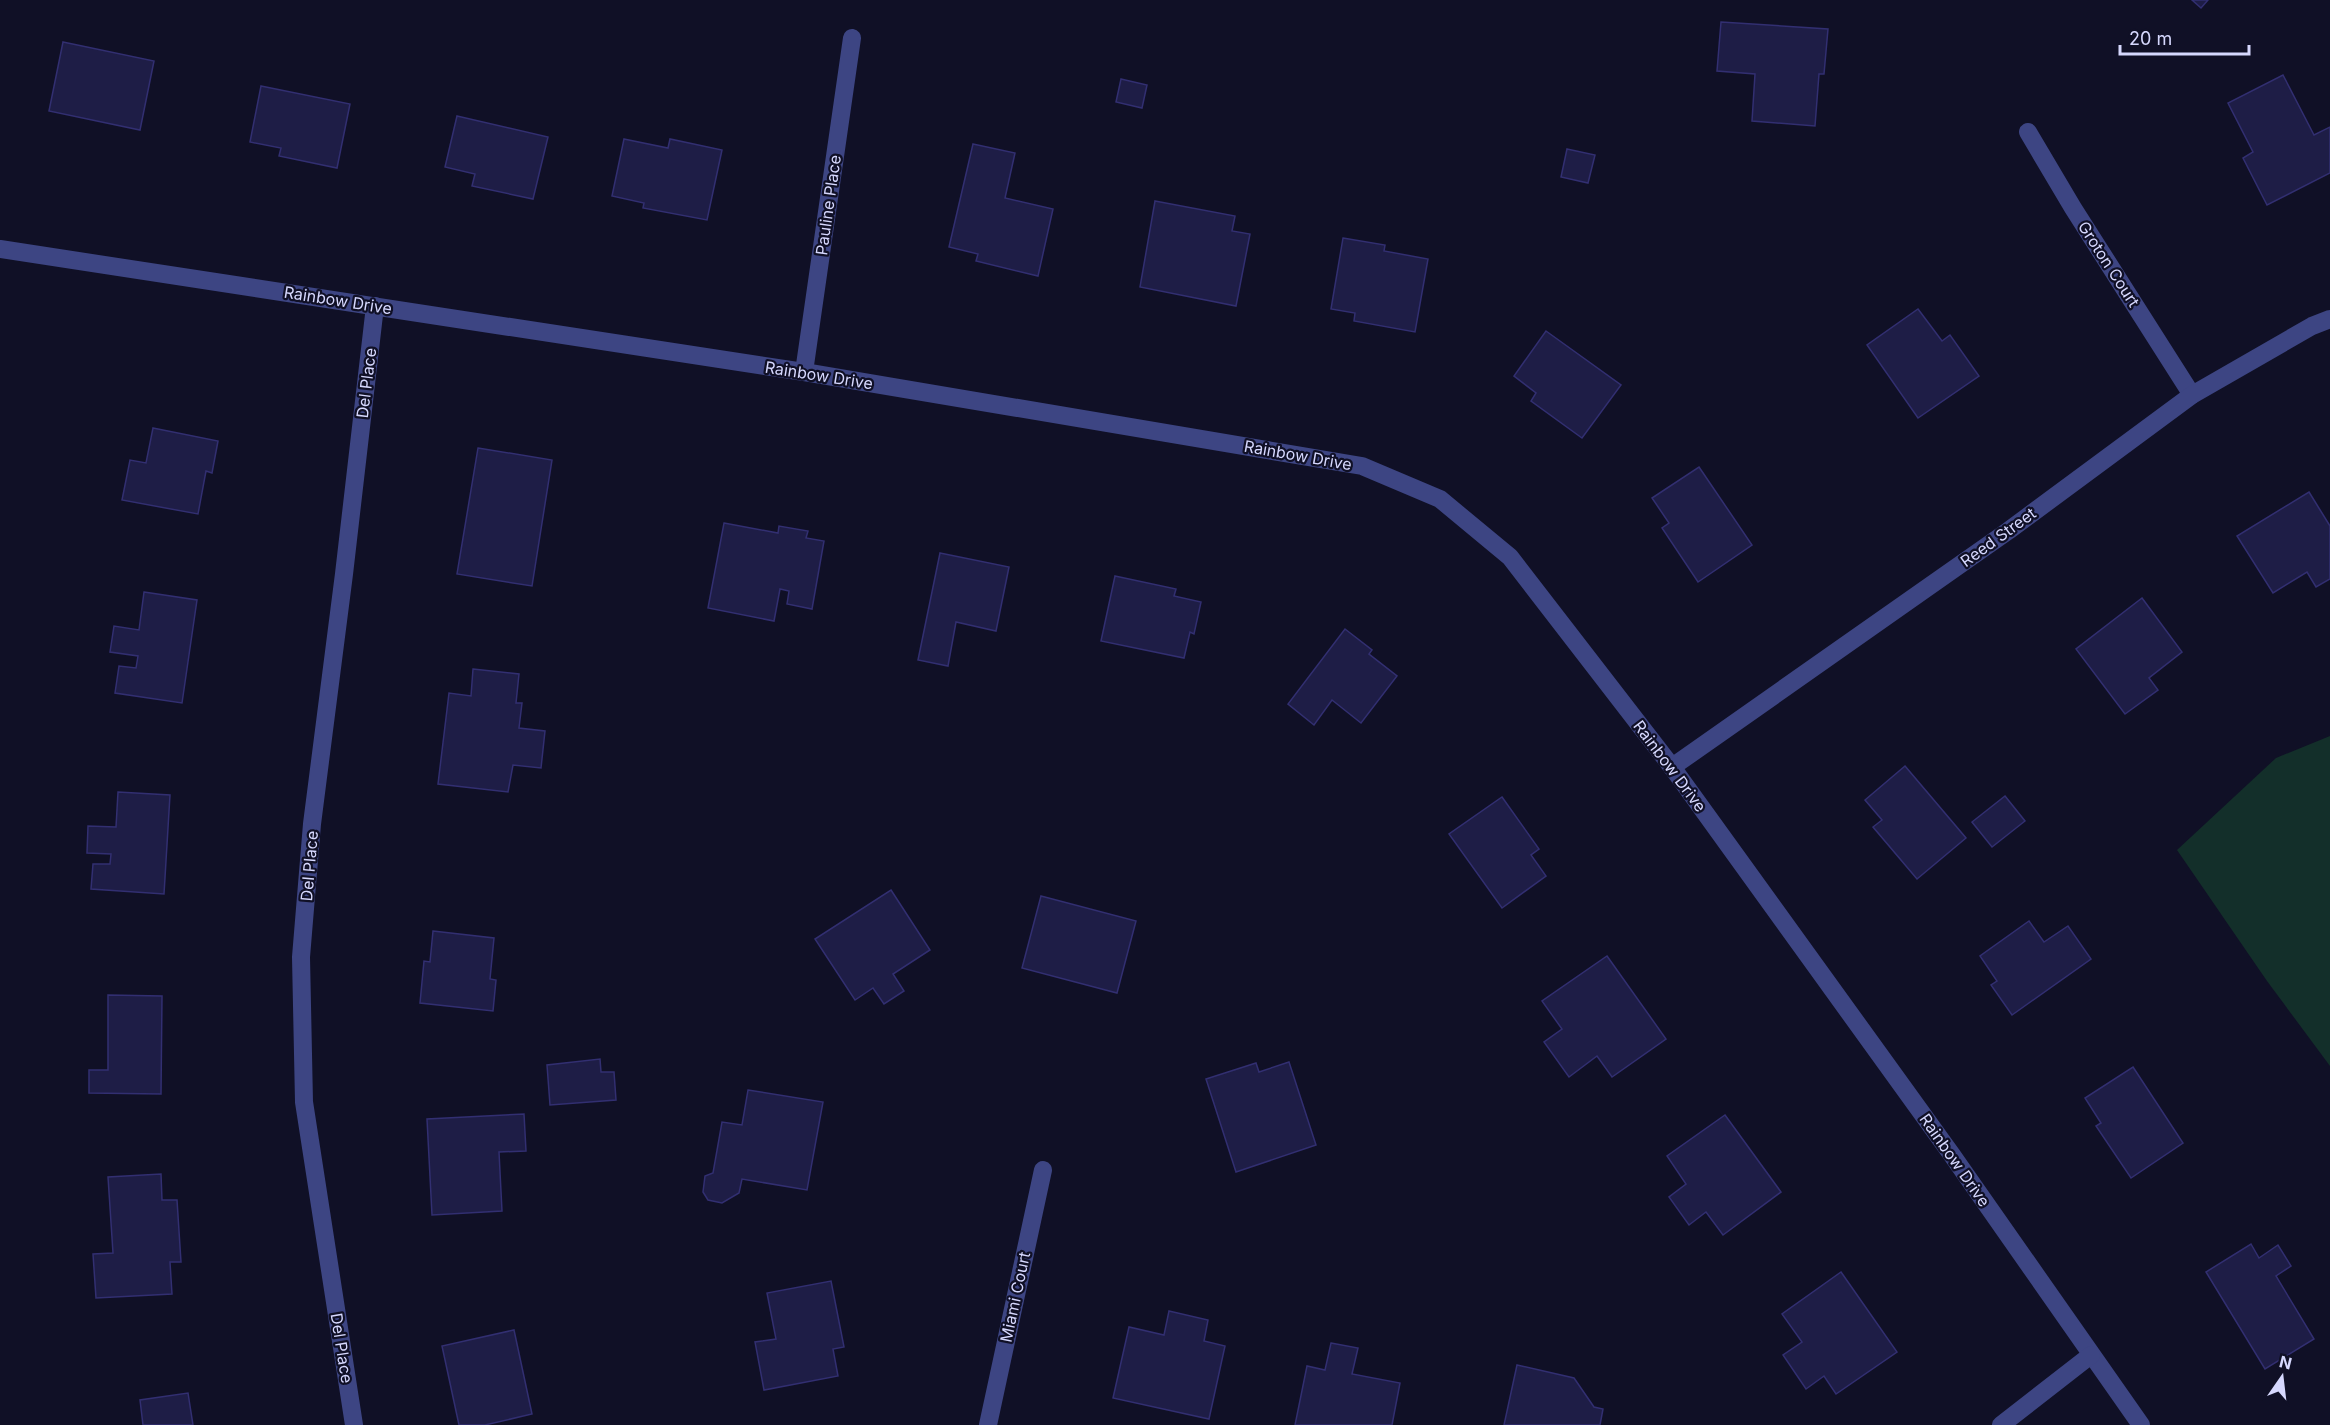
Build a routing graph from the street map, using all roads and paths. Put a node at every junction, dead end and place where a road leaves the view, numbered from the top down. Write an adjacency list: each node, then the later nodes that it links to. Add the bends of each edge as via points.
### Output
1 (852, 39): 6 (street, Pauline Place)
2 (2028, 132): 7 (street, Groton Court)
3 (0, 249): 4 (street, Rainbow Drive)
4 (375, 306): 6 (street, Rainbow Drive); 11 (street, Del Place, via 312,824 301,957 304,1102)
5 (2330, 319): 7 (street, Reed Street)
6 (804, 372): 8 (street, Rainbow Drive, via 1362,466 1440,499 1510,557)
7 (2192, 395): 8 (street, Reed Street, via 2008,531)
8 (1672, 767): 10 (street, Rainbow Drive)
9 (1043, 1170): 12 (street, Miami Court)
10 (2091, 1355): 13 (street); 14 (street, Rainbow Drive)
11 (354, 1425)
12 (988, 1425)
13 (2001, 1425)
14 (2141, 1425)

